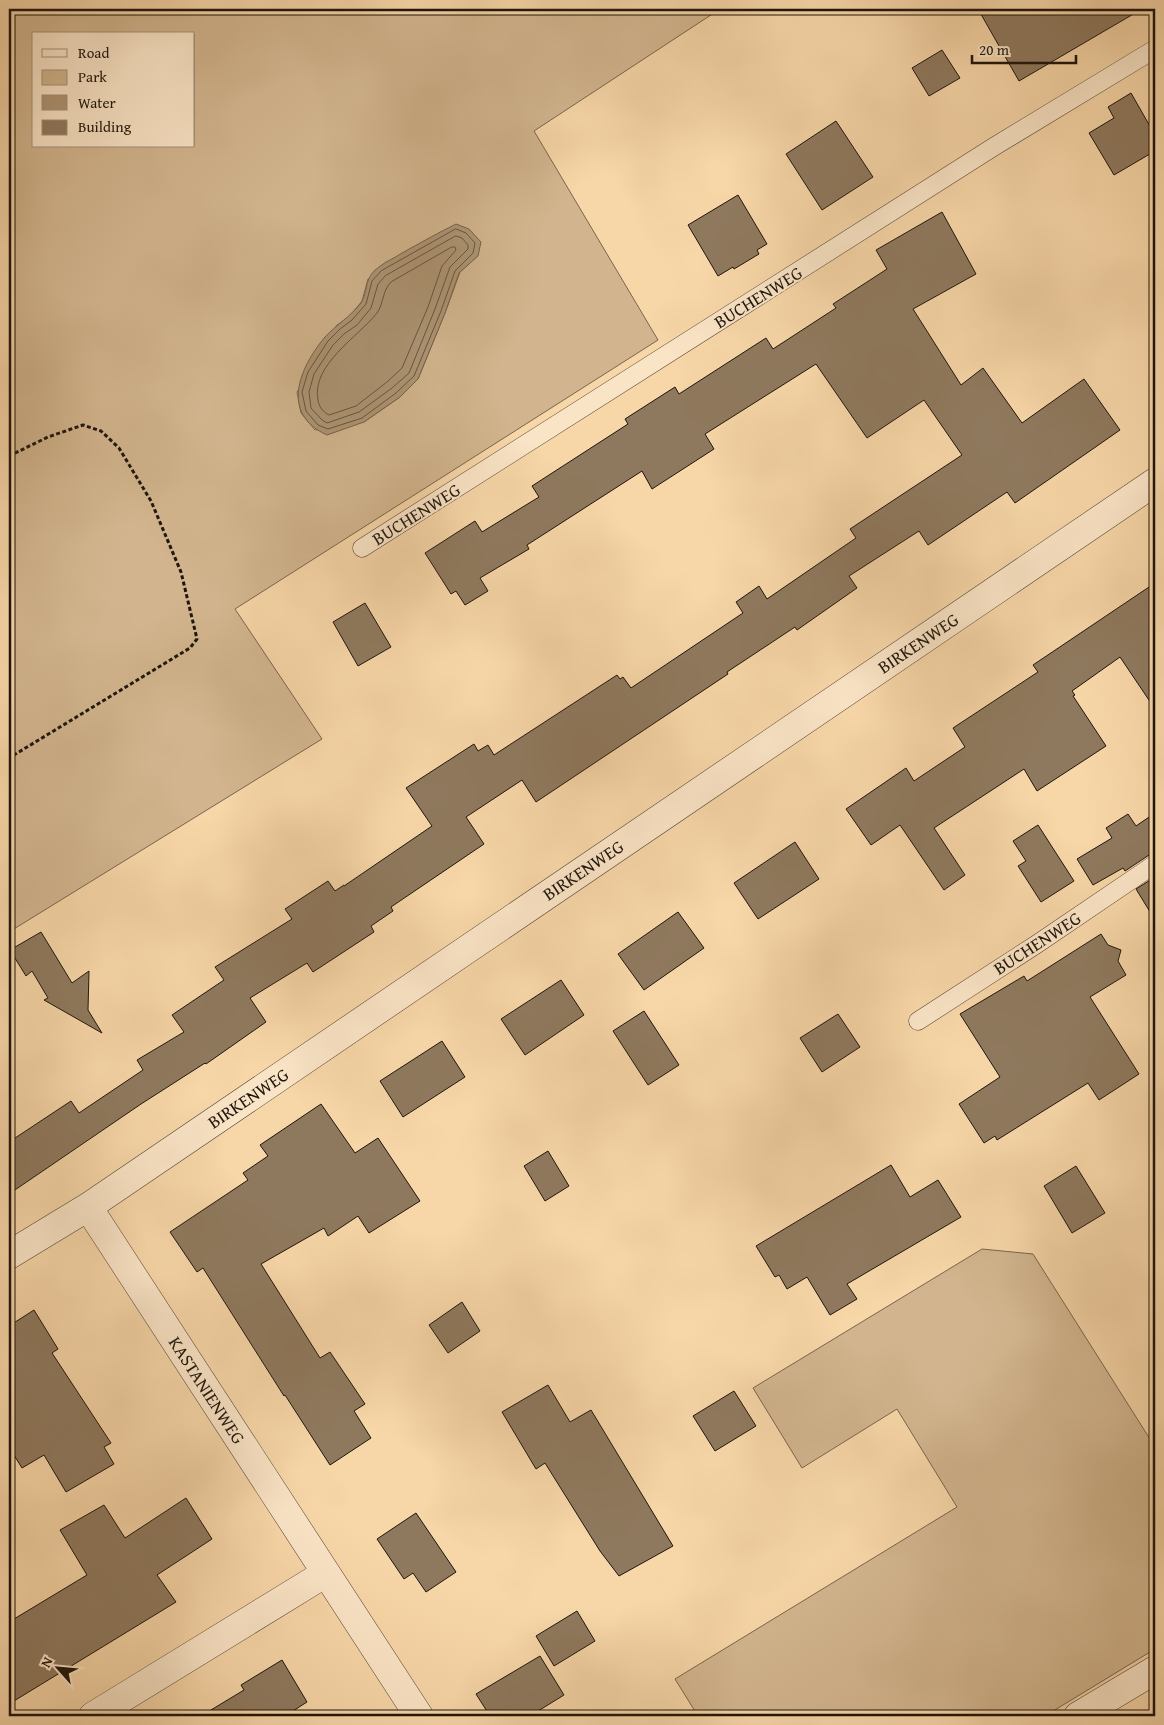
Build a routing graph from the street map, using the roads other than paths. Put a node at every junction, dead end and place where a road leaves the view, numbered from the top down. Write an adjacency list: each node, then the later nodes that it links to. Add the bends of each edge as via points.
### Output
1 (1155, 49): 3 (lane, BUCHENWEG, via 995,146)
2 (1155, 482): 6 (street, BIRKENWEG)
3 (362, 548)
4 (1155, 864): 5 (lane, BUCHENWEG)
5 (918, 1021)
6 (88, 1207): 7 (street, BIRKENWEG); 8 (street, KASTANIENWEG)
7 (9, 1255)
8 (326, 1573): 10 (street); 11 (street, KASTANIENWEG)
9 (1155, 1670): 12 (street)
10 (94, 1716)
11 (418, 1716)
12 (1078, 1716)

